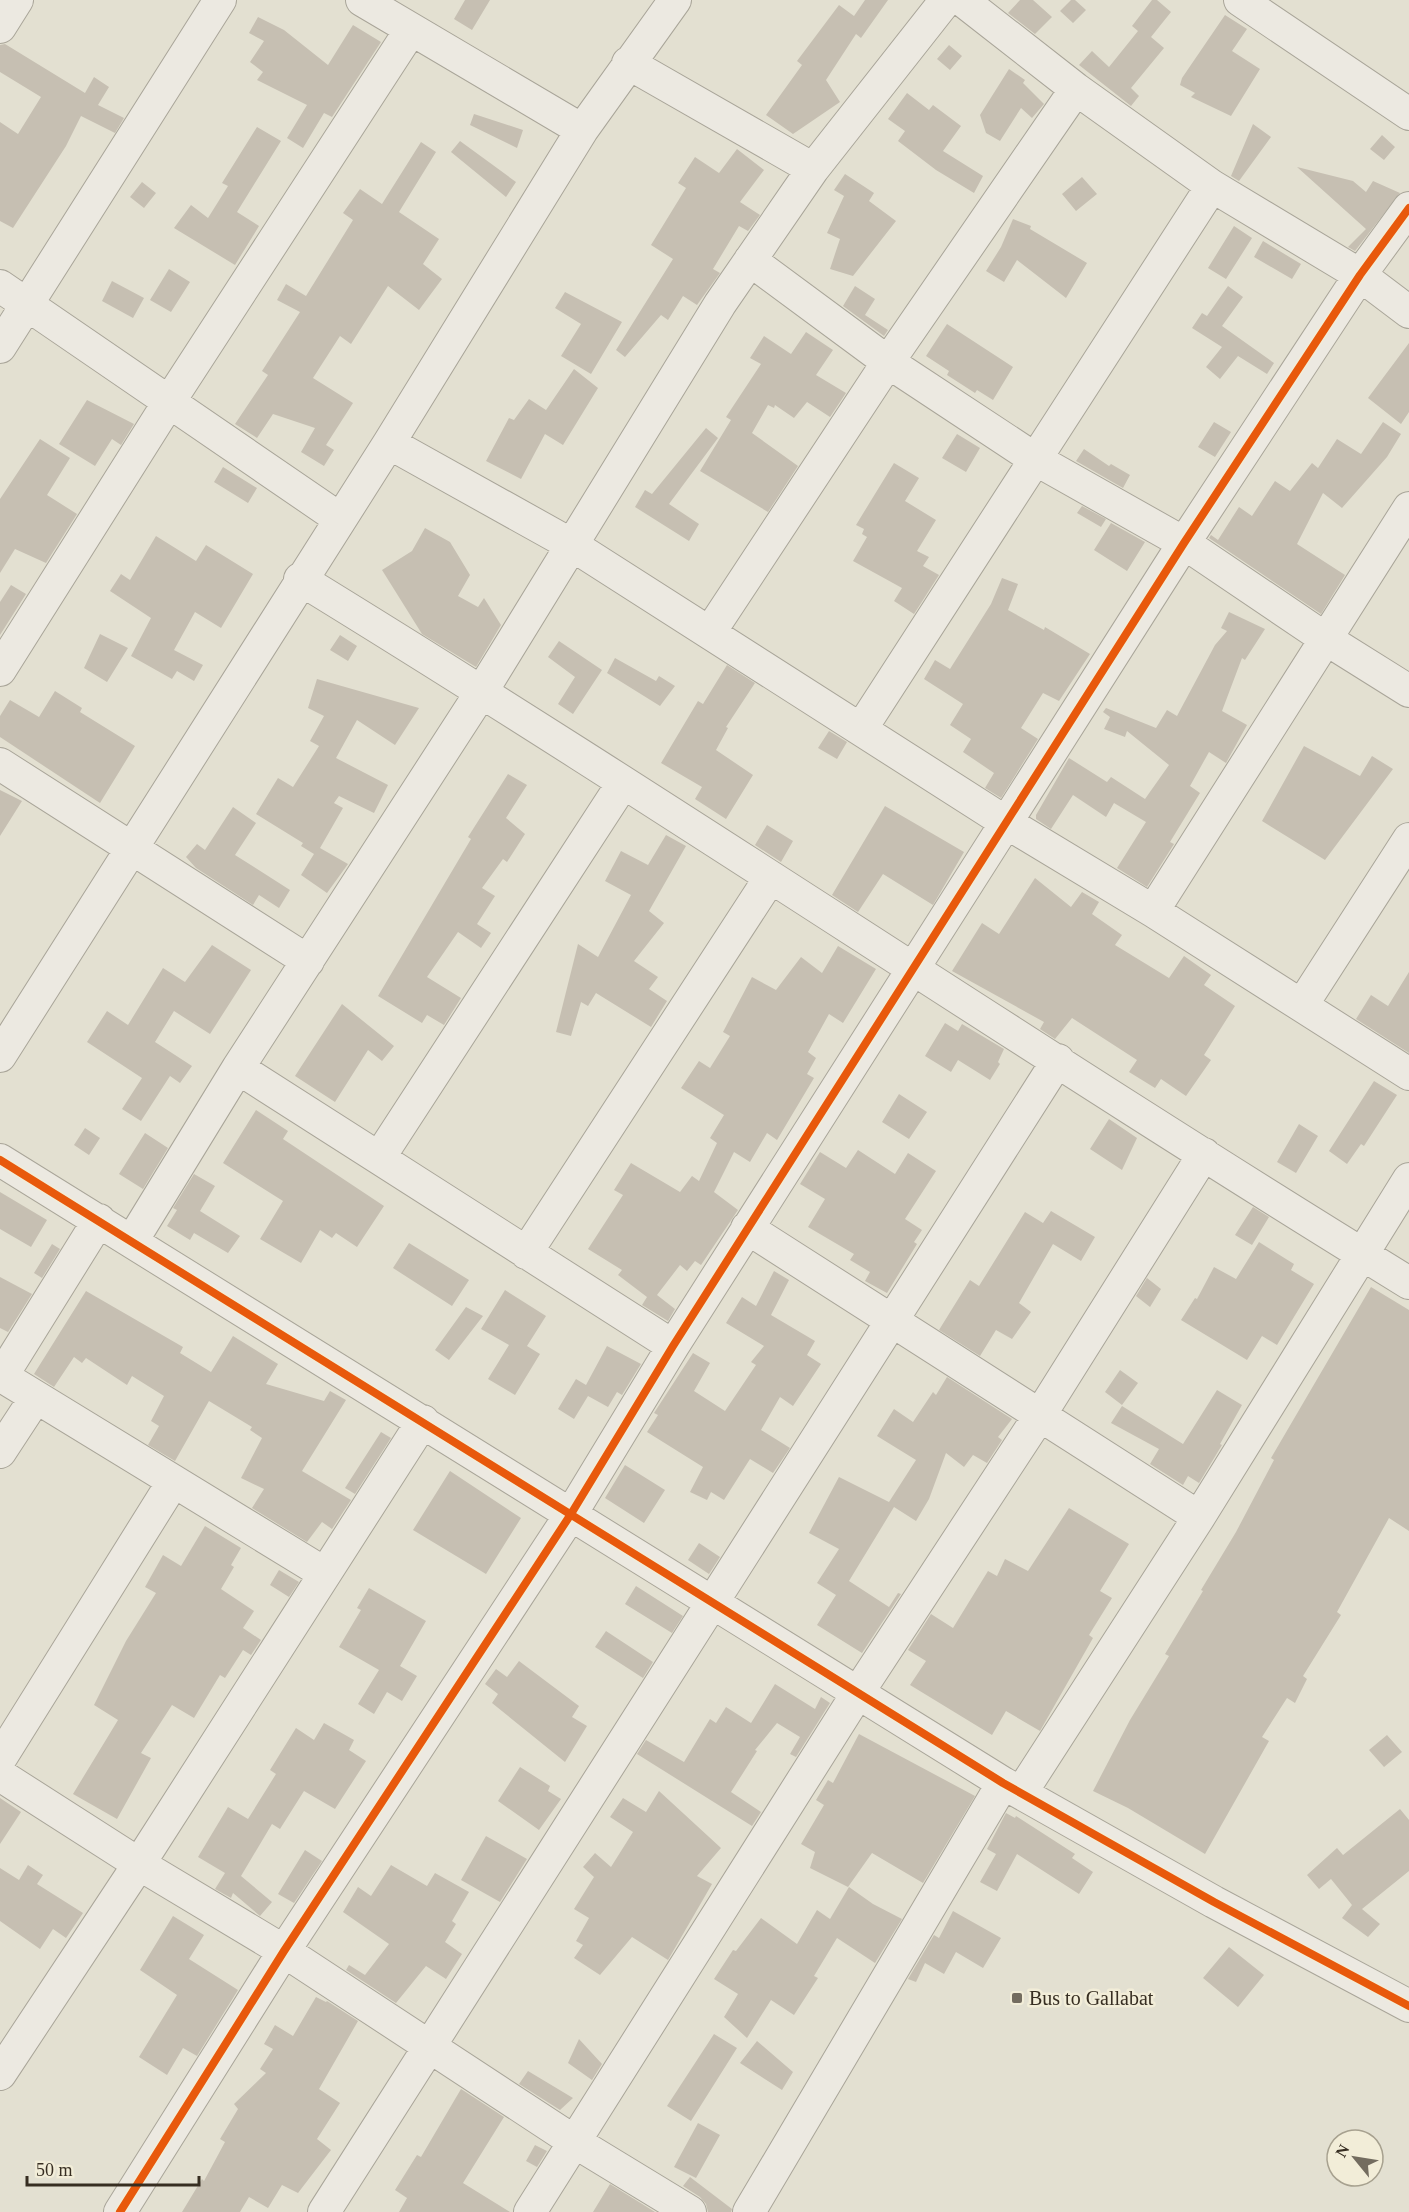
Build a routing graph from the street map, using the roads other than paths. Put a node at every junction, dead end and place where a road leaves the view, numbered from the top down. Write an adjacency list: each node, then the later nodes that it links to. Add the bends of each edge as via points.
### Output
1 (17, 0): 8 (street)
2 (220, 0): 20 (street)
3 (362, 0): 9 (street)
4 (675, 0): 10 (street)
5 (946, 0): 14 (street)
6 (963, 0): 11 (street)
7 (1240, 0): 12 (street)
8 (0, 27)
9 (410, 31): 13 (street); 24 (street)
10 (628, 63): 13 (street); 14 (street)
11 (1076, 89): 15 (street); 23 (street)
12 (1409, 114)
13 (582, 130): 25 (street)
14 (813, 169): 17 (street)
15 (1212, 186): 18 (street); 26 (street)
16 (1409, 208): 18 (street)
17 (750, 260): 23 (street); 30 (street)
18 (1360, 275): 21 (street); 29 (street)
19 (0, 286): 20 (street)
20 (27, 304): 22 (street); 24 (street)
21 (1409, 312)
22 (0, 347)
23 (888, 362): 26 (street); 32 (street)
24 (168, 402): 28 (street); 34 (street)
25 (389, 443): 28 (street); 30 (street)
26 (1035, 459): 29 (street); 37 (street)
27 (1409, 508): 33 (street)
28 (340, 519): 31 (street)
29 (1184, 543): 33 (street); 40 (street)
30 (572, 545): 32 (street); 35 (street)
31 (300, 579): 35 (street); 42 (street)
32 (710, 632): 37 (street)
33 (1326, 639): 36 (street); 44 (street)
34 (0, 670)
35 (482, 691): 39 (street); 45 (street)
36 (1409, 691)
37 (861, 729): 40 (street)
38 (0, 764): 42 (street)
39 (622, 783): 43 (street); 53 (street)
40 (1007, 823): 44 (street); 46 (street)
41 (1409, 839): 47 (street)
42 (132, 847): 45 (street); 48 (street)
43 (770, 878): 46 (street); 59 (street)
44 (1153, 911): 47 (street)
45 (308, 961): 50 (street)
46 (913, 968): 49 (street); 57 (street)
47 (1302, 1005): 51 (street)
48 (0, 1056)
49 (1058, 1060): 52 (street); 62 (street)
50 (238, 1068): 53 (street); 58 (street)
51 (1409, 1074)
52 (1204, 1154): 60 (street); 66 (street)
53 (379, 1158): 59 (street)
54 (0, 1160): 56 (street)
55 (1409, 1179): 60 (street)
56 (99, 1220): 58 (street); 64 (street)
57 (747, 1228): 62 (street); 63 (street)
58 (132, 1241): 67 (street)
59 (526, 1252): 63 (street)
60 (1361, 1253): 61 (street); 71 (street)
61 (1409, 1283)
62 (893, 1320): 66 (street); 73 (street)
63 (673, 1346): 70 (street)
64 (1, 1376): 65 (street)
65 (36, 1397): 68 (street); 69 (street)
66 (1040, 1415): 71 (street); 74 (street)
67 (423, 1421): 70 (street); 72 (street)
68 (0, 1452)
69 (173, 1482): 72 (street); 75 (street)
70 (571, 1514): 73 (street); 79 (street)
71 (1199, 1517): 77 (street)
72 (324, 1573): 78 (street)
73 (714, 1603): 74 (street); 81 (street)
74 (859, 1691): 77 (street); 83 (street)
75 (0, 1759)
76 (0, 1775): 78 (street)
77 (1012, 1788): 80 (street); 88 (street)
78 (139, 1864): 79 (street); 82 (street)
79 (284, 1951): 81 (street); 84 (street)
80 (1409, 2006)
81 (429, 2046): 83 (street); 85 (street)
82 (0, 2074)
83 (574, 2142): 86 (street); 87 (street)
84 (120, 2212)
85 (324, 2212)
86 (530, 2212)
87 (690, 2212)
88 (749, 2212)

